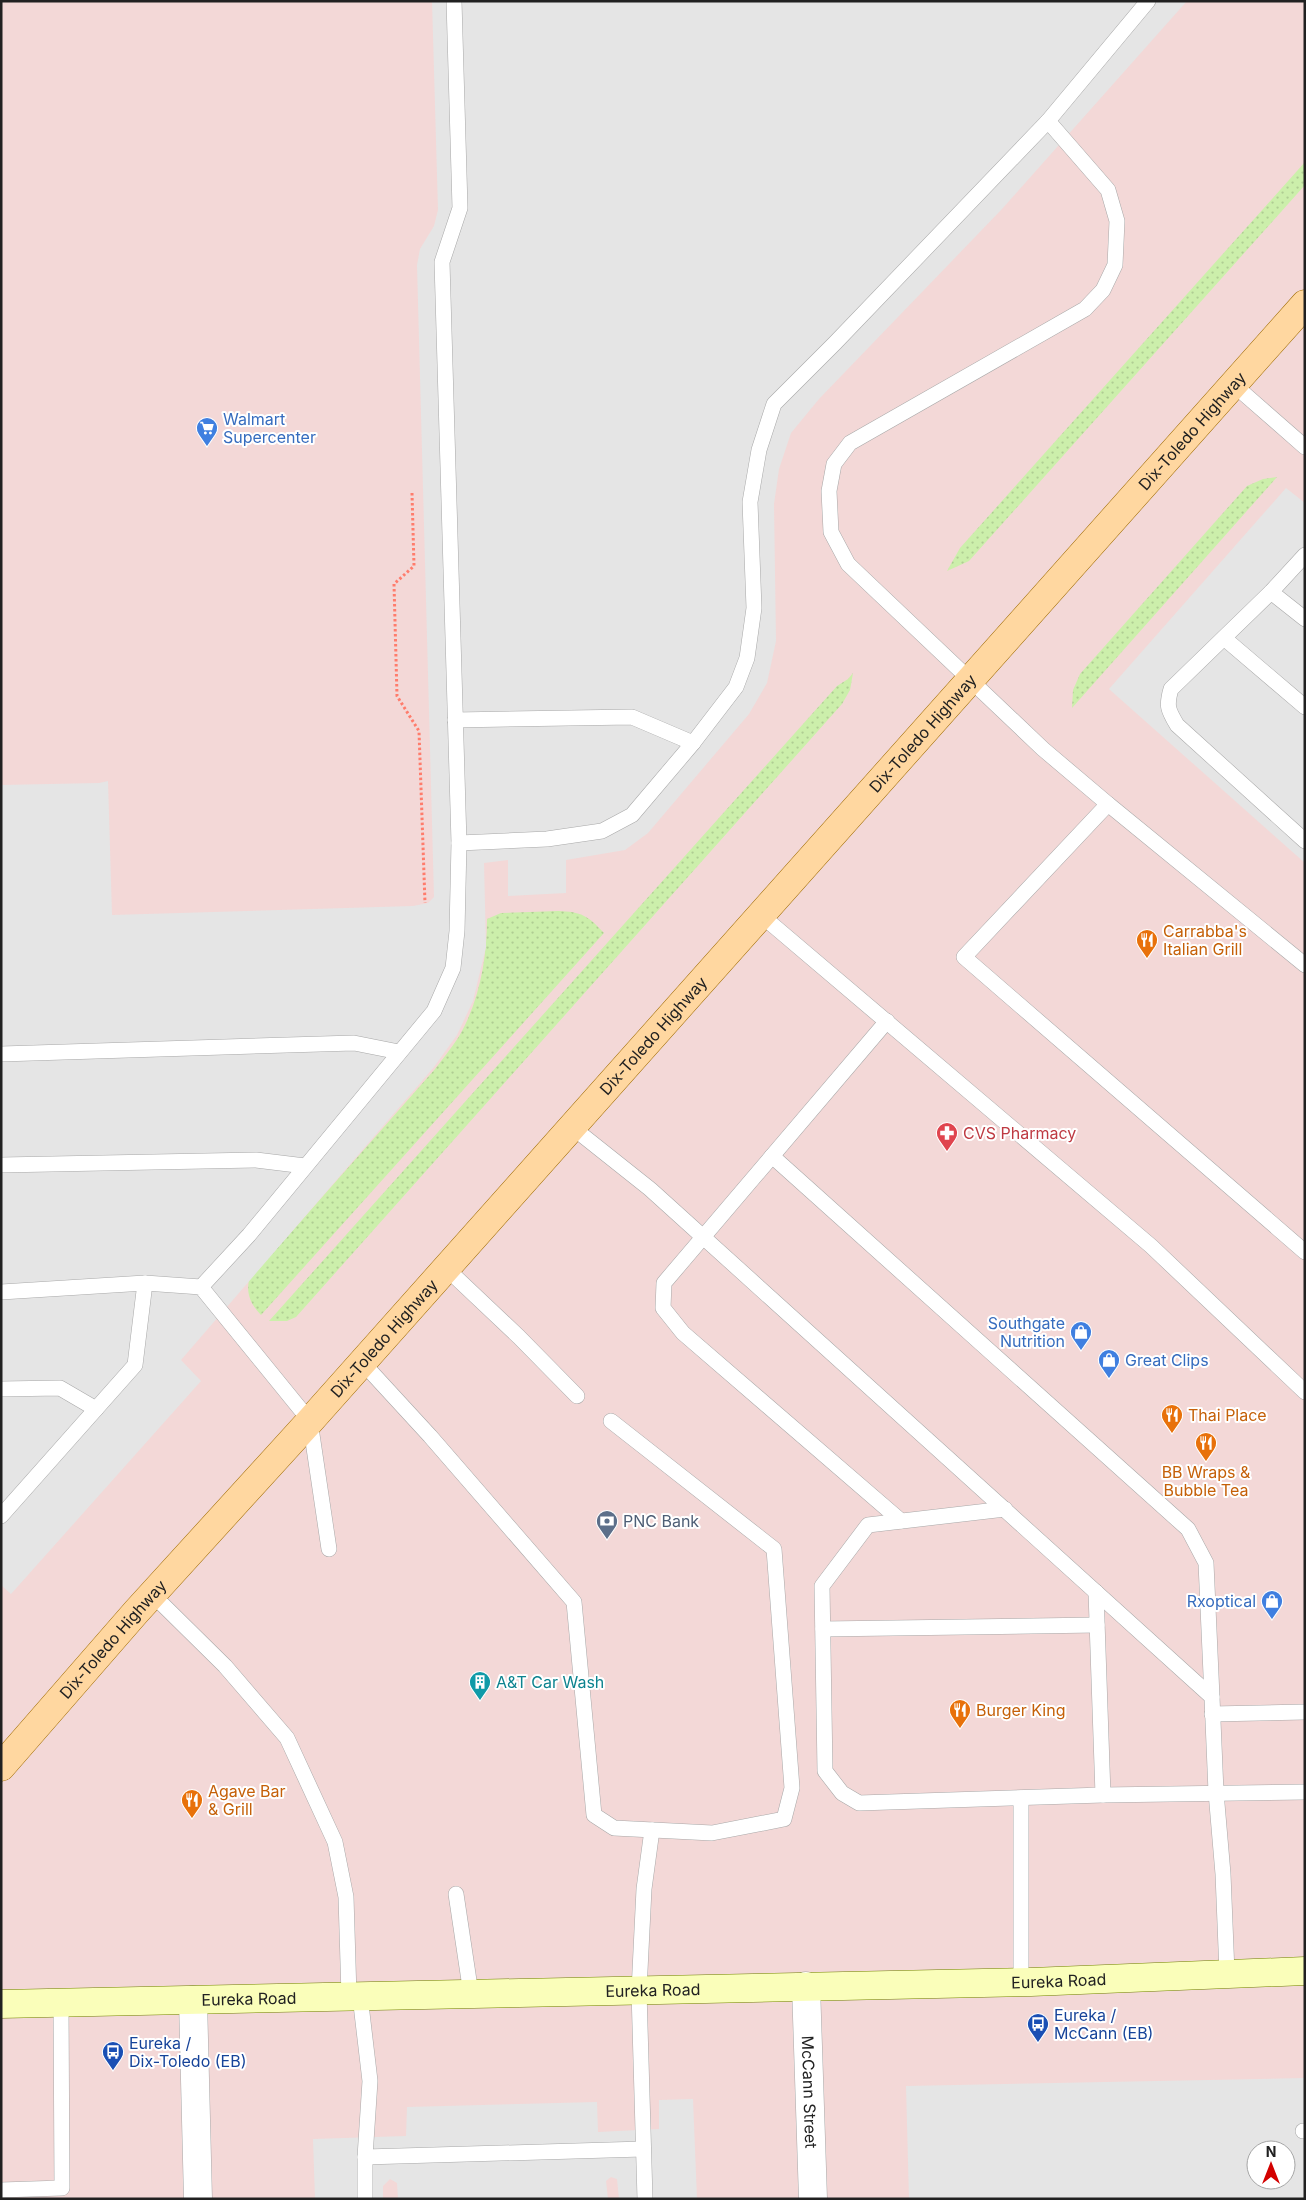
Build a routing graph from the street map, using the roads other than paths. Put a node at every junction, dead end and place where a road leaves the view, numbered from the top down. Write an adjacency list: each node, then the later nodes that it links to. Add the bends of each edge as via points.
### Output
1 (454, 1): 13 (lane, via 460,208 442,262)
2 (1148, 1): 3 (lane)
3 (1048, 121): 11 (lane, via 1108,190 1117,221 1115,265 1103,290 1084,309 850,443 834,464 829,491 831,532 848,564); 14 (lane, via 774,404 759,450 750,502 754,608 747,658 736,687)
4 (1305, 304): 5 (main road, Dix-Toledo Highway)
5 (1234, 384): 6 (lane); 11 (main road, Dix-Toledo Highway)
6 (1305, 447)
7 (1305, 554): 8 (lane)
8 (1271, 592): 9 (lane); 10 (lane)
9 (1305, 619)
10 (1224, 638): 12 (lane); 16 (lane, via 1172,689 1167,702 1169,712 1177,725)
11 (970, 680): 15 (lane, via 1043,749); 18 (main road, Dix-Toledo Highway)
12 (1305, 707)
13 (455, 720): 14 (lane, via 632,717); 17 (lane)
14 (693, 743): 17 (lane, via 632,814 602,831 547,839)
15 (1108, 804): 19 (lane); 28 (lane, via 964,957)
16 (1305, 841)
17 (458, 843): 21 (lane, via 457,932 453,968 434,1011)
18 (761, 915): 20 (lane); 23 (main road, Dix-Toledo Highway)
19 (1305, 965)
20 (887, 1021): 24 (lane); 35 (lane, via 1151,1246)
21 (399, 1052): 22 (lane, via 354,1043); 26 (lane)
22 (1, 1054)
23 (572, 1127): 27 (lane); 29 (main road, Dix-Toledo Highway)
24 (772, 1156): 27 (lane); 48 (lane, via 1188,1528 1206,1563)
25 (1, 1165): 26 (lane, via 256,1160)
26 (305, 1166): 31 (lane)
27 (704, 1237): 40 (lane); 42 (lane, via 664,1283 663,1308 683,1333)
28 (1305, 1252)
29 (446, 1268): 33 (main road, Dix-Toledo Highway); 36 (lane)
30 (145, 1283): 31 (lane); 32 (lane); 37 (lane, via 135,1365)
31 (200, 1287): 38 (lane)
32 (1, 1292)
33 (362, 1362): 38 (main road, Dix-Toledo Highway); 56 (lane, via 574,1602 594,1815 614,1828)
34 (1, 1389): 37 (lane, via 60,1388)
35 (1305, 1392)
36 (577, 1396)
37 (96, 1409): 41 (lane)
38 (310, 1421): 43 (lane); 45 (main road, Dix-Toledo Highway)
39 (611, 1421): 56 (lane, via 774,1549 792,1788 784,1819 712,1833)
40 (1005, 1509): 42 (lane); 44 (lane)
41 (1, 1516)
42 (900, 1521): 47 (lane, via 868,1525 822,1586)
43 (329, 1549)
44 (1096, 1592): 46 (lane); 48 (lane)
45 (152, 1594): 51 (main road, Dix-Toledo Highway); 64 (lane, via 226,1666 288,1738 335,1842 346,1897)
46 (1097, 1625): 47 (lane); 54 (lane)
47 (823, 1629): 55 (lane, via 825,1771 842,1793 859,1803)
48 (1212, 1696): 50 (lane)
49 (1305, 1712): 50 (lane)
50 (1212, 1714): 52 (lane)
51 (1, 1767)
52 (1216, 1792): 53 (lane); 54 (lane); 59 (lane)
53 (1305, 1792)
54 (1103, 1795): 55 (lane)
55 (1021, 1798): 60 (lane)
56 (652, 1830): 62 (lane, via 644,1889)
57 (456, 1894): 63 (lane)
58 (1305, 1971): 59 (main road, Eureka Road)
59 (1227, 1973): 60 (main road, Eureka Road)
60 (1021, 1982): 61 (main road, Eureka Road)
61 (806, 1986): 62 (main road, Eureka Road); 75 (street, McCann Street)
62 (639, 1990): 63 (main road, Eureka Road); 68 (lane)
63 (471, 1994): 64 (main road, Eureka Road)
64 (355, 1996): 65 (main road, Eureka Road); 69 (lane, via 370,2081)
65 (193, 2000): 66 (main road, Eureka Road); 72 (street)
66 (61, 2003): 67 (main road, Eureka Road); 71 (lane)
67 (1, 2004)
68 (644, 2150): 69 (lane); 74 (lane)
69 (365, 2157): 73 (lane)
70 (1, 2190): 71 (lane)
71 (67, 2194)
72 (198, 2199)
73 (365, 2199)
74 (645, 2199)
75 (813, 2199)

